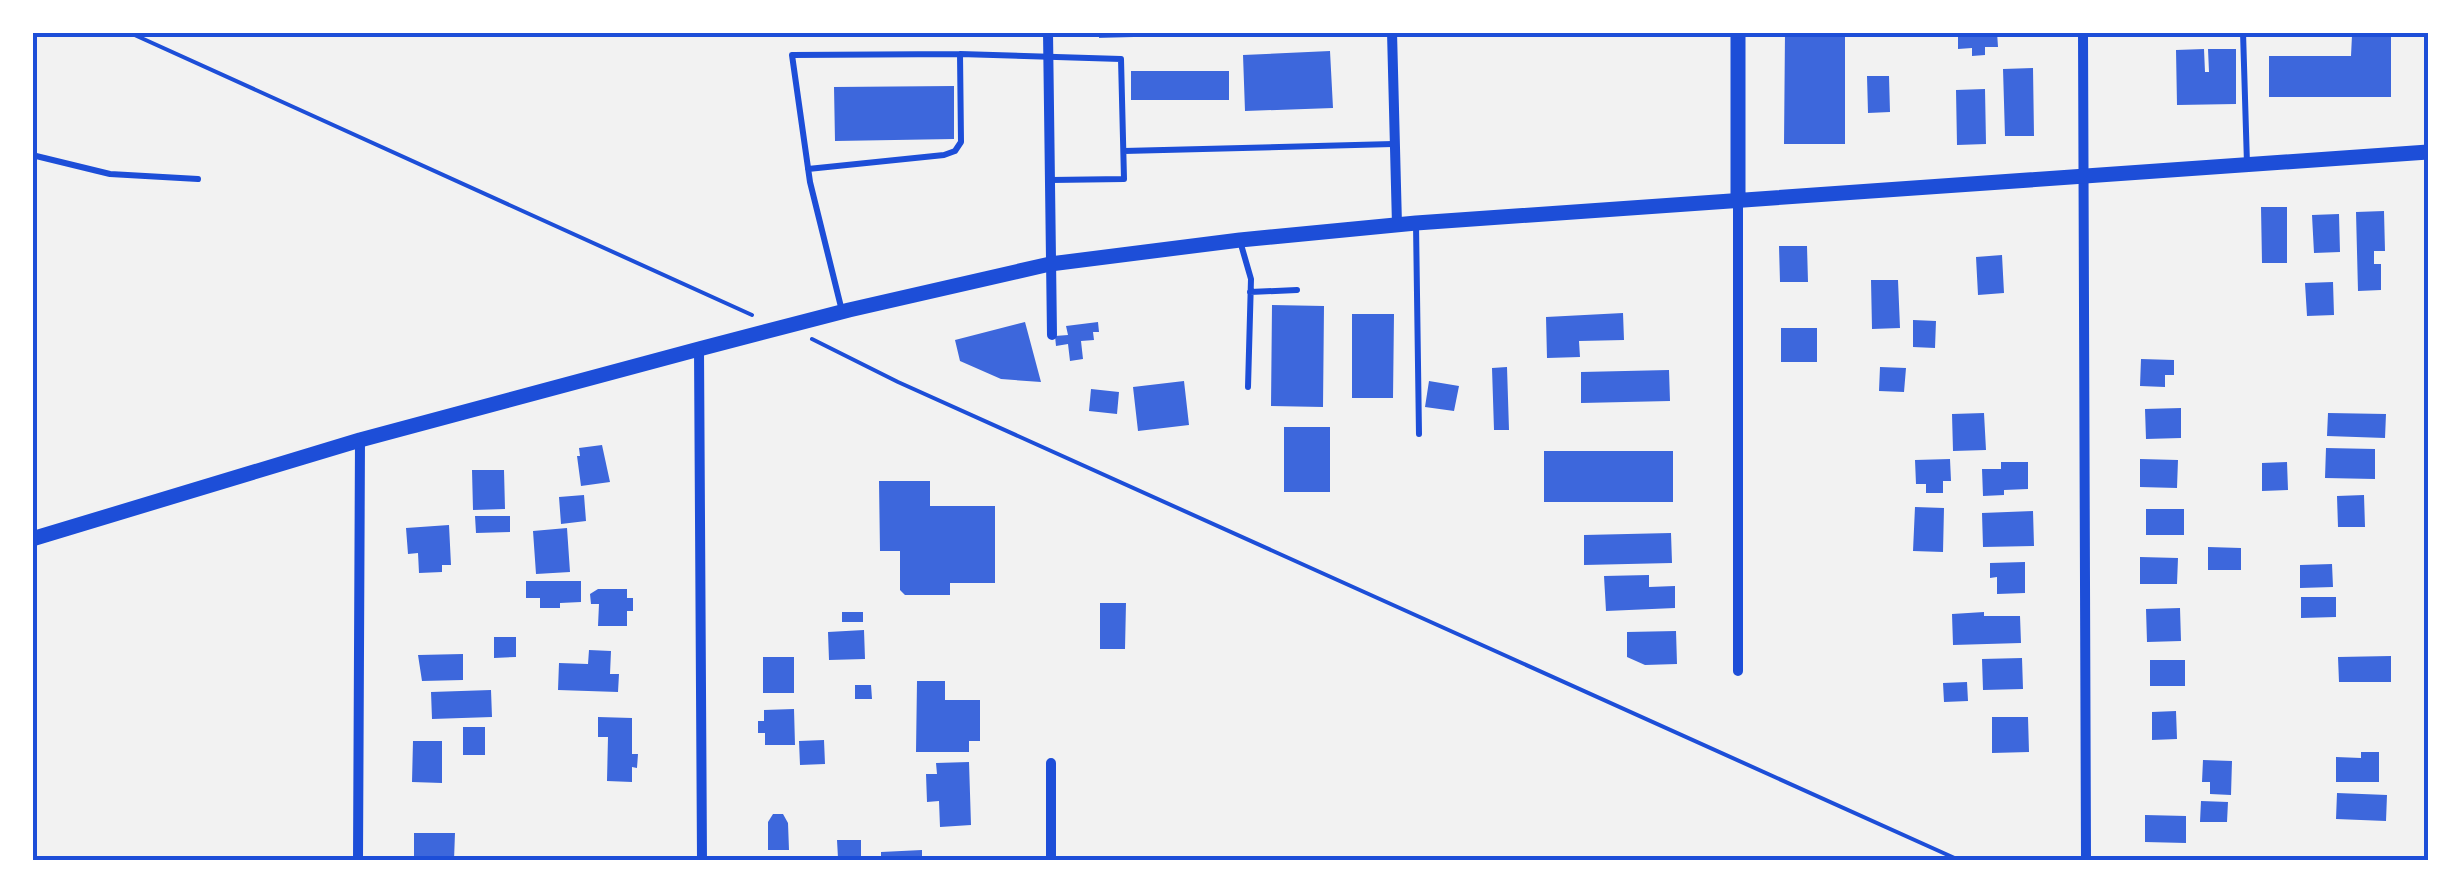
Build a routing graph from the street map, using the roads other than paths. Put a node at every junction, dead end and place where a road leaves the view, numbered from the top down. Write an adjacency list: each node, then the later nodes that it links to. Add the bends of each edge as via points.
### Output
1 (1048, 32): 7 (street)
2 (1392, 32): 8 (street)
3 (1738, 32): 17 (street)
4 (2082, 32): 14 (street)
5 (2244, 32): 12 (lane)
6 (960, 54): 7 (lane); 13 (lane, via 961,142 955,150); 13 (lane, via 792,56)
7 (1048, 58): 9 (lane, via 1120,59); 16 (street)
8 (1392, 144): 9 (lane); 19 (street)
9 (1124, 150): 16 (lane, via 1124,179)
10 (2428, 152): 12 (street)
11 (32, 155): 15 (lane, via 110,174)
12 (2247, 166): 14 (street)
13 (808, 169): 24 (lane)
14 (2083, 178): 17 (street); 33 (street)
15 (198, 180)
16 (1050, 180): 21 (street)
17 (1738, 202): 18 (street); 31 (street)
18 (1416, 223): 19 (street); 28 (lane)
19 (1396, 225): 20 (street)
20 (1240, 240): 21 (street); 23 (lane)
21 (1050, 264): 24 (street); 25 (street)
22 (1296, 290): 23 (lane)
23 (1250, 292): 27 (lane)
24 (842, 312): 26 (street)
25 (1052, 335)
26 (699, 349): 29 (street); 35 (street)
27 (1248, 388)
28 (1419, 434)
29 (360, 440): 30 (street); 34 (street)
30 (32, 539)
31 (1738, 671)
32 (1051, 763): 36 (street)
33 (2086, 859)
34 (358, 860)
35 (701, 860)
36 (1051, 860)

